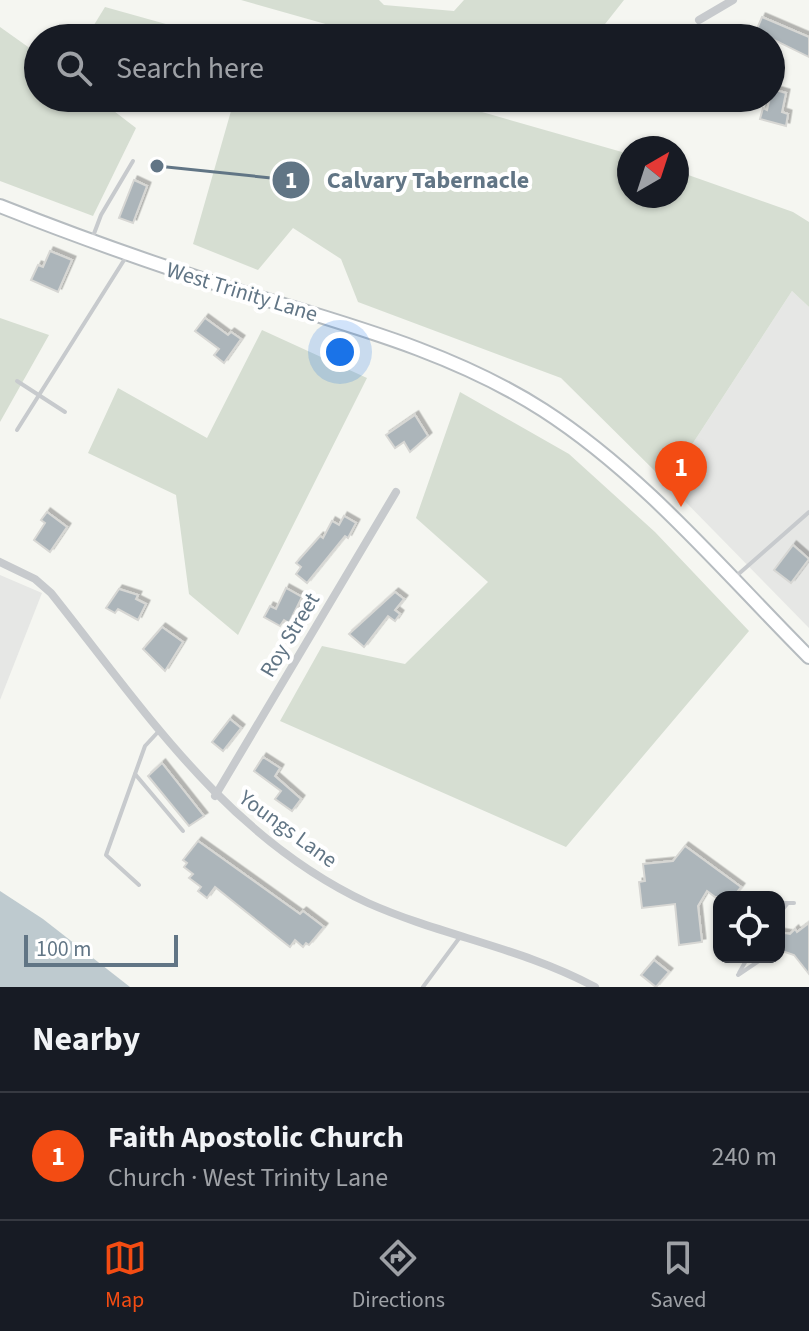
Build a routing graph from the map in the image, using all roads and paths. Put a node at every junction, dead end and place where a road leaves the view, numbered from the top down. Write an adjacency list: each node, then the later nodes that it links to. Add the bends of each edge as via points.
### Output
1 (733, 0): 2 (street)
2 (699, 20)
3 (133, 161): 5 (lane)
4 (0, 206): 5 (main road, West Trinity Lane)
5 (91, 241): 6 (main road, West Trinity Lane)
6 (127, 255): 8 (lane); 14 (main road, West Trinity Lane, via 388,338 498,383 598,450)
7 (17, 381): 8 (lane)
8 (39, 394): 9 (lane); 10 (lane)
9 (65, 412)
10 (17, 430)
11 (396, 492): 18 (street, Roy Street)
12 (809, 512): 14 (lane)
13 (0, 562): 16 (street, Youngs Lane, via 51,593)
14 (732, 580): 15 (main road, West Trinity Lane)
15 (809, 657)
16 (160, 730): 17 (lane, via 145,746); 18 (street, Youngs Lane)
17 (135, 774): 19 (lane); 20 (lane, via 106,855)
18 (215, 796): 24 (street, Youngs Lane, via 250,827 350,894)
19 (183, 831)
20 (139, 885)
21 (794, 903): 22 (lane)
22 (787, 904): 23 (lane)
23 (785, 906)
24 (462, 935): 27 (lane); 28 (street, Youngs Lane, via 548,964)
25 (745, 963): 26 (lane, via 738,975)
26 (756, 963)
27 (423, 987)
28 (595, 987)

